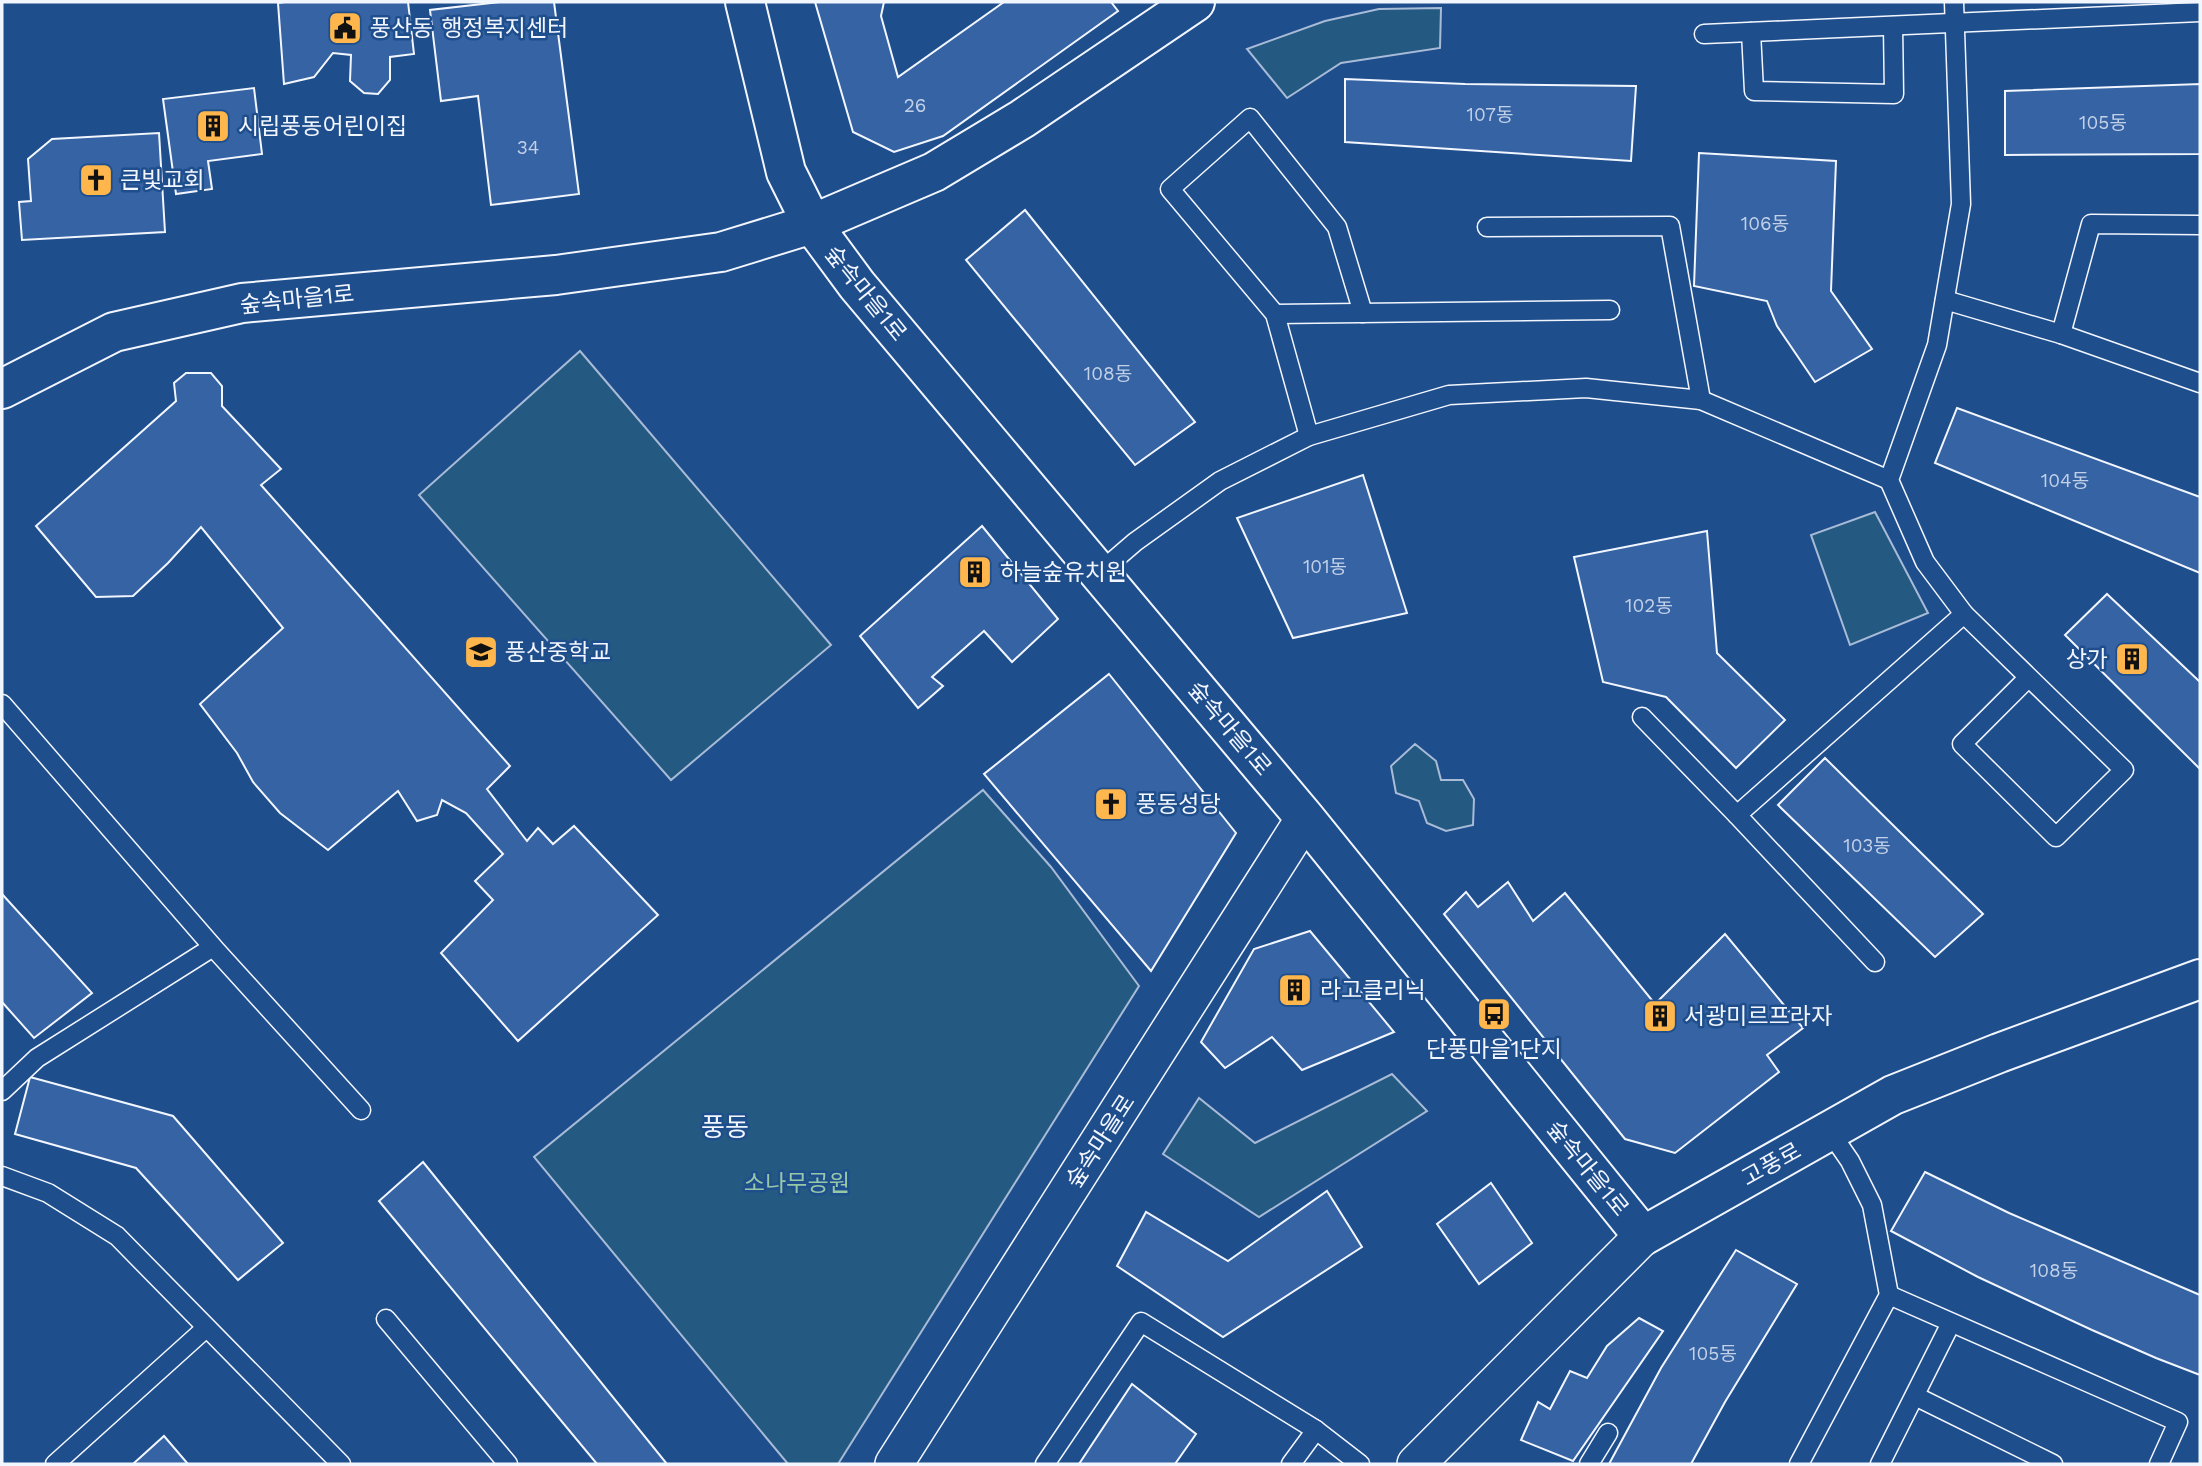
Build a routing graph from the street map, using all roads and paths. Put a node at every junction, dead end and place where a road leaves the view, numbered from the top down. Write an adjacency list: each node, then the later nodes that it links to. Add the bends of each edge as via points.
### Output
1 (745, 2): 9 (street, 숲속마을1로, via 786,172)
2 (1195, 2): 9 (street, 숲속마을1로, via 934,172)
3 (1954, 2): 5 (lane)
4 (2200, 12): 5 (lane)
5 (1955, 23): 6 (lane); 12 (lane, via 1961,204)
6 (1893, 26): 7 (lane); 7 (lane, via 1894,94 1754,91)
7 (1751, 32): 8 (lane)
8 (1704, 34)
9 (812, 224): 18 (street, 숲속마을1로, via 721,252 680,258 556,275 242,303 114,332); 22 (street, 숲속마을1로, via 857,285)
10 (2200, 225): 16 (lane, via 2091,224)
11 (1487, 227): 19 (lane, via 1670,226)
12 (1945, 300): 16 (lane); 21 (lane, via 1937,345)
13 (1610, 310): 14 (lane)
14 (1363, 313): 15 (lane); 15 (lane, via 1337,227 1250,118 1170,189)
15 (1275, 314): 20 (lane)
16 (2061, 334): 17 (lane)
17 (2200, 383)
18 (2, 389)
19 (1701, 400): 20 (lane, via 1586,388 1449,395); 21 (lane)
20 (1309, 436): 22 (lane, via 1220,481)
21 (1889, 480): 23 (lane, via 1925,562)
22 (1099, 573): 28 (street, 숲속마을1로)
23 (1964, 614): 24 (lane); 27 (lane)
24 (2028, 678): 24 (lane, via 2124,770 2056,837 1962,744)
25 (2, 704): 29 (lane)
26 (1642, 717): 27 (lane)
27 (1737, 815): 30 (lane)
28 (1305, 818): 36 (street, 숲속마을1로); 47 (street, 숲속마을로)
29 (213, 947): 32 (lane, via 37,1058); 33 (lane)
30 (1875, 962)
31 (2200, 979): 34 (street, 고풍로, via 1893,1095)
32 (2, 1091)
33 (361, 1110)
34 (1830, 1132): 36 (street, 고풍로); 37 (lane, via 1872,1205)
35 (2, 1176): 40 (lane, via 48,1193 117,1236)
36 (1643, 1236): 51 (street, 고풍로)
37 (1889, 1295): 39 (lane); 53 (lane)
38 (386, 1319): 46 (lane)
39 (1951, 1322): 41 (lane); 56 (lane, via 2178,1422)
40 (206, 1328): 44 (lane); 45 (lane)
41 (1915, 1396): 54 (lane); 55 (lane)
42 (1316, 1430): 48 (lane, via 1141,1321); 49 (lane); 50 (lane)
43 (1608, 1433): 52 (lane)
44 (55, 1464)
45 (341, 1464)
46 (508, 1464)
47 (894, 1464)
48 (1045, 1464)
49 (1291, 1464)
50 (1360, 1464)
51 (1416, 1464)
52 (1589, 1464)
53 (1799, 1464)
54 (1880, 1464)
55 (2053, 1464)
56 (2159, 1464)

